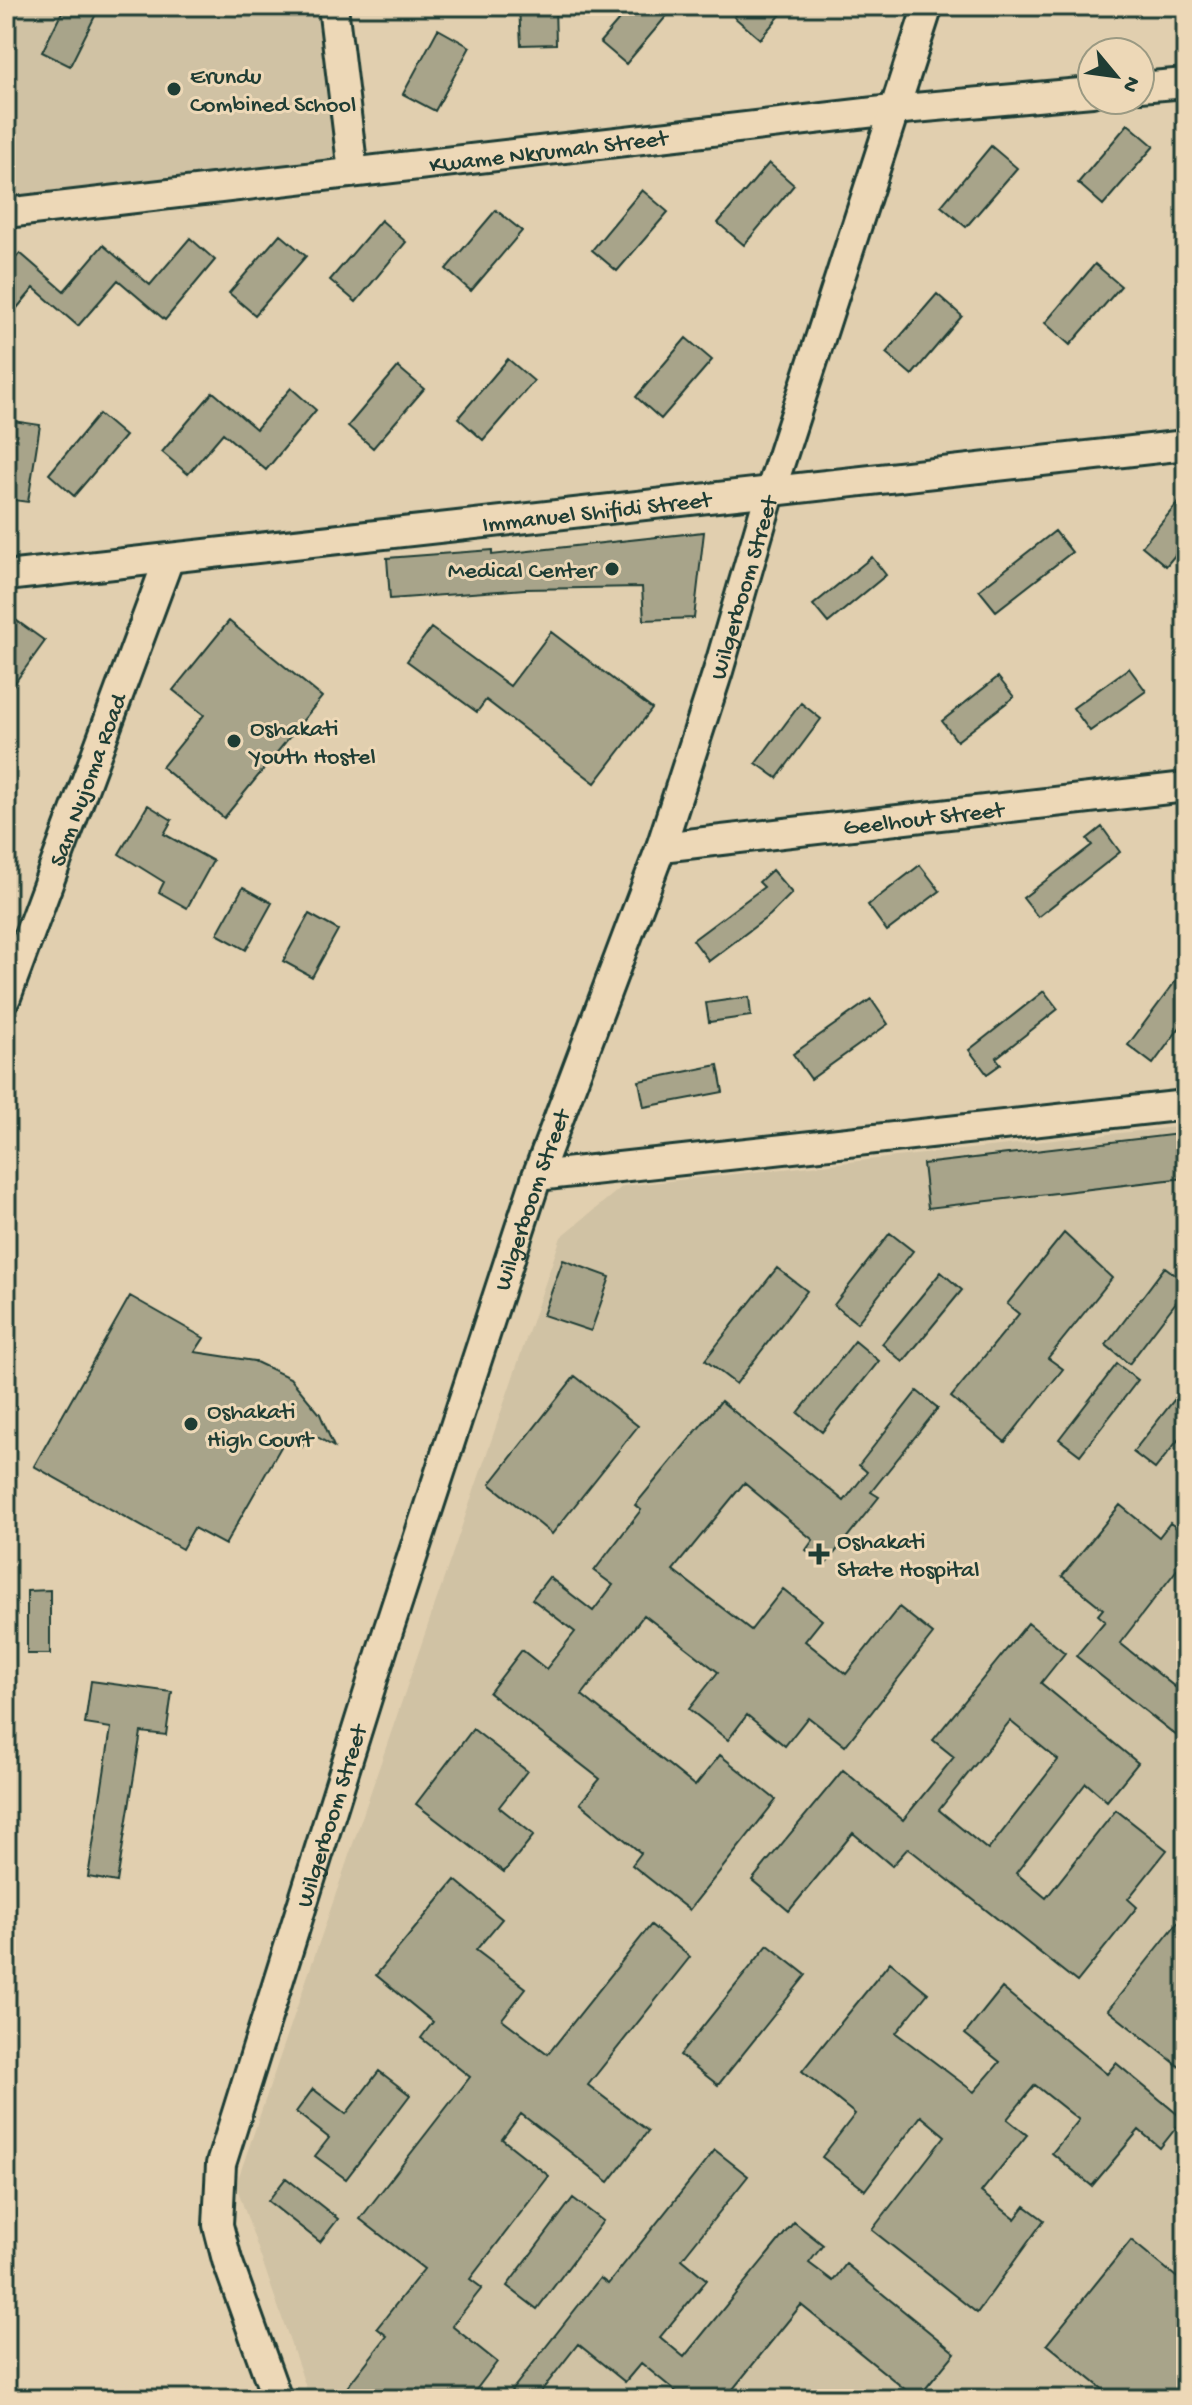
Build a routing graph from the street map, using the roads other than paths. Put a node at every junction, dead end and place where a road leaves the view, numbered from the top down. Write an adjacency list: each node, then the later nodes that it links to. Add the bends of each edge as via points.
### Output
1 (333, 6): 7 (street)
2 (928, 6): 6 (street, Wilgerboom Street)
3 (1186, 83): 4 (street)
4 (1156, 86)
5 (1076, 93): 6 (street, Kwame Nkrumah Street)
6 (892, 110): 7 (street, Kwame Nkrumah Street); 10 (street, Wilgerboom Street)
7 (353, 172): 8 (street, Kwame Nkrumah Street)
8 (6, 213)
9 (1186, 445): 10 (street, Immanuel Shifidi Street)
10 (770, 493): 11 (street, Immanuel Shifidi Street); 14 (street, Wilgerboom Street)
11 (168, 561): 12 (street, Immanuel Shifidi Street); 15 (street, Sam Nujoma Road)
12 (6, 576)
13 (1186, 787): 14 (street, Geelhout Street)
14 (661, 847): 17 (street, Wilgerboom Street)
15 (6, 997)
16 (1186, 1105): 17 (street)
17 (537, 1176): 18 (street, Wilgerboom Street, via 221,2164 218,2225)
18 (277, 2399)

